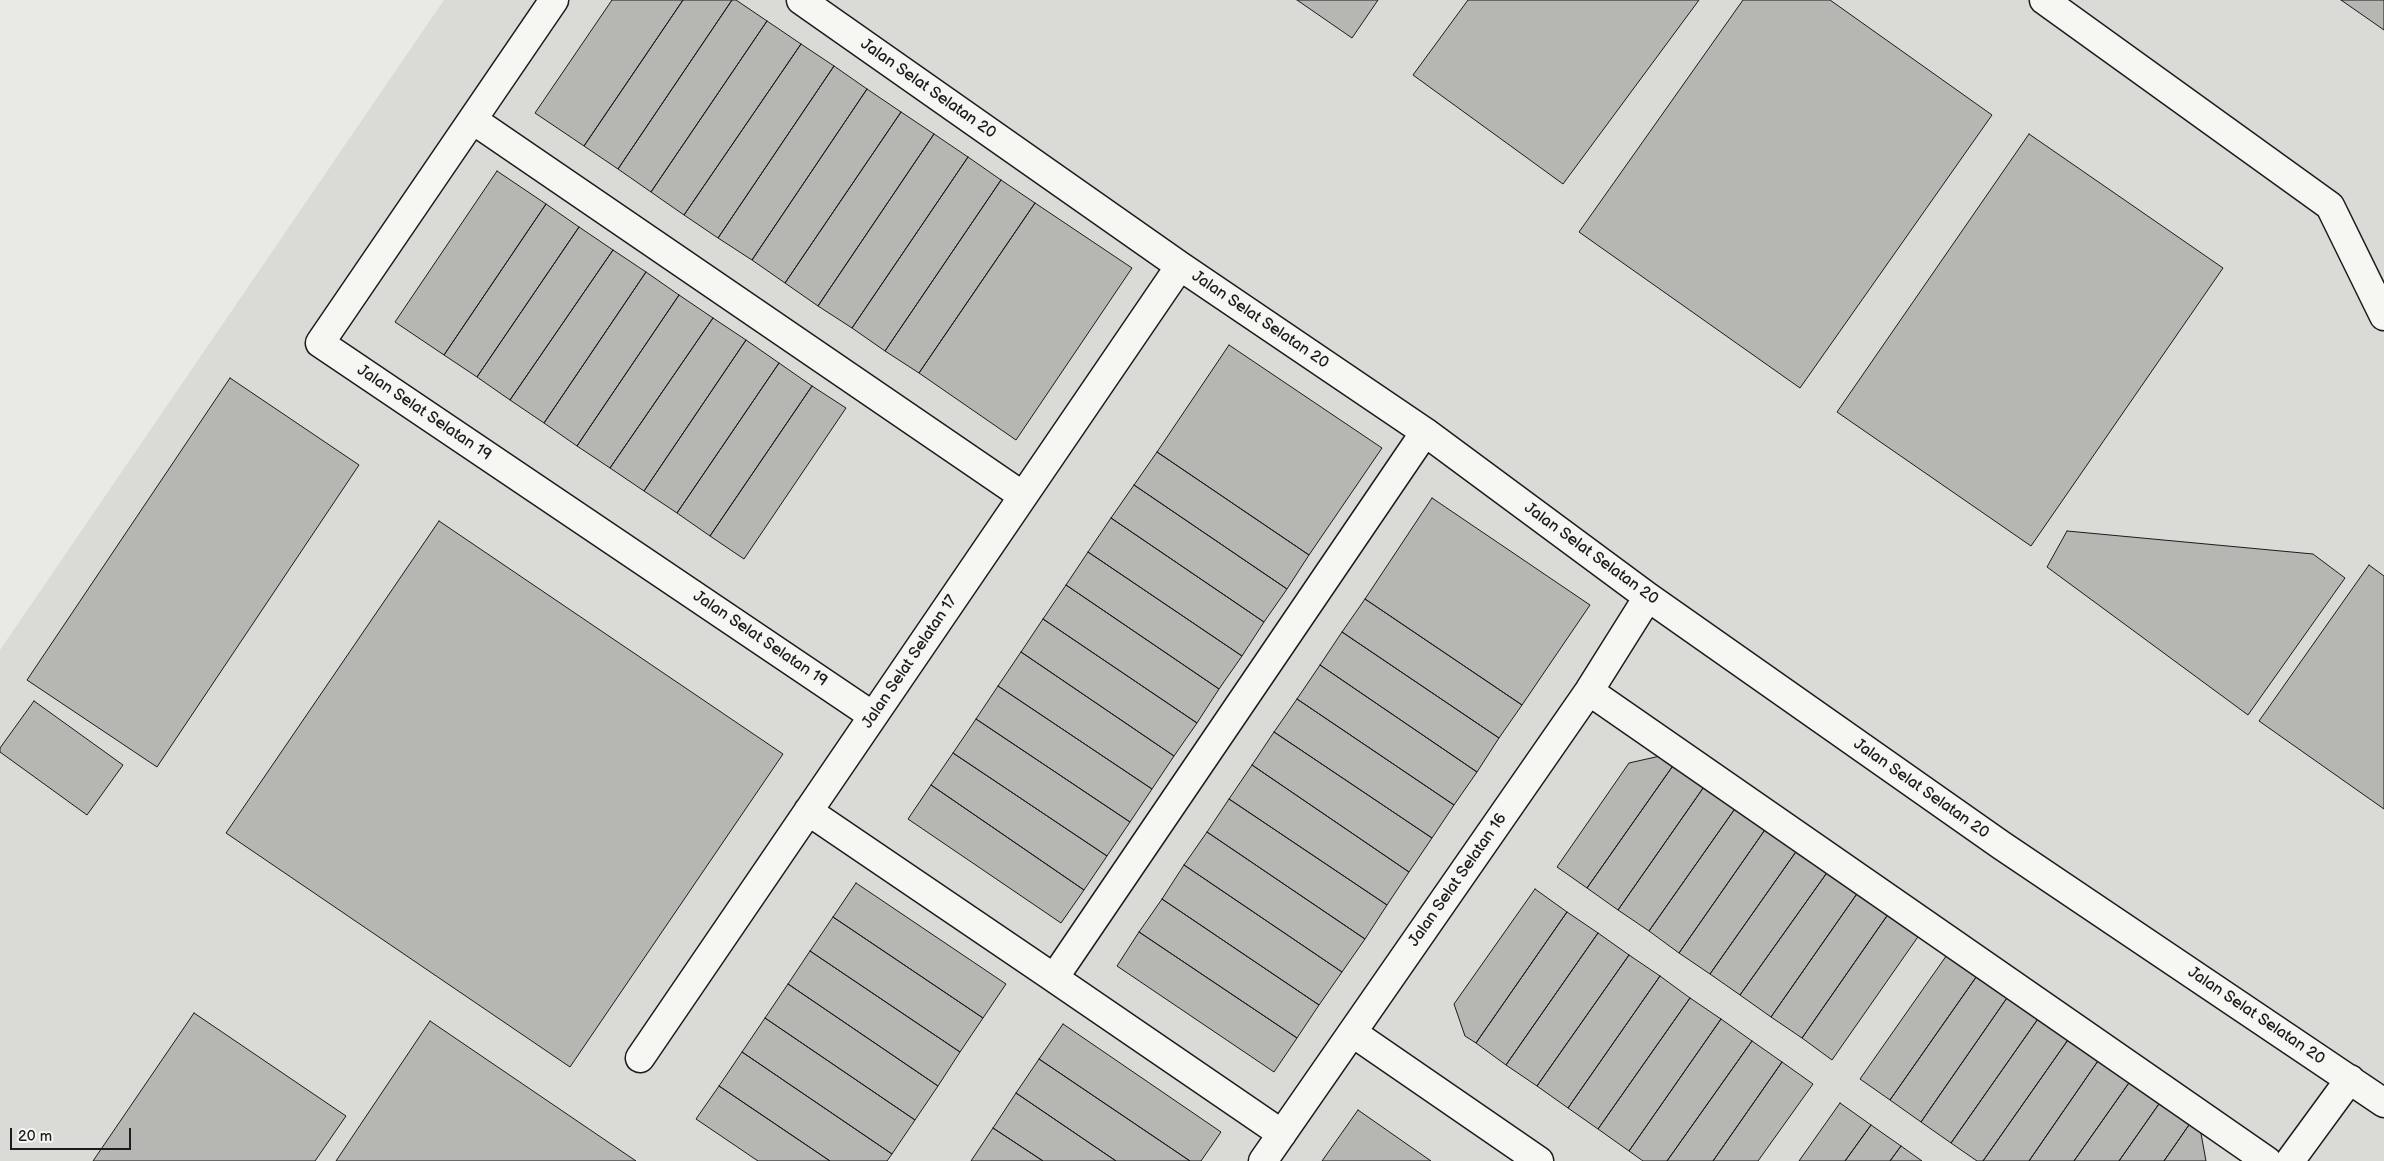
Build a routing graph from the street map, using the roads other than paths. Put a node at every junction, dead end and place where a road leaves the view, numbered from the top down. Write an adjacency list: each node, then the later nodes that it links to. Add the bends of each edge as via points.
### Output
1 (554, 0): 4 (street, Jalan Selat Selatan 19)
2 (801, 0): 5 (street, Jalan Selat Selatan 20)
3 (2044, 0): 6 (street, via 2330,206)
4 (473, 120): 8 (street); 11 (street, Jalan Selat Selatan 19, via 320,343)
5 (1180, 266): 7 (street, Jalan Selat Selatan 20); 8 (street, Jalan Selat Selatan 17)
6 (2384, 316)
7 (1425, 432): 9 (street, Jalan Selat Selatan 20); 13 (street)
8 (1023, 496): 11 (street, Jalan Selat Selatan 17)
9 (1648, 597): 10 (street, Jalan Selat Selatan 16); 16 (street, Jalan Selat Selatan 20, via 2001,845)
10 (1589, 691): 14 (street, Jalan Selat Selatan 16); 21 (street)
11 (873, 716): 12 (street, Jalan Selat Selatan 17)
12 (808, 811): 13 (street); 15 (street, Jalan Selat Selatan 17)
13 (1054, 978): 18 (street)
14 (1352, 1033): 18 (street, Jalan Selat Selatan 16); 20 (street)
15 (640, 1058)
16 (2350, 1079): 17 (street, Jalan Selat Selatan 20); 22 (street)
17 (2384, 1103)
18 (1282, 1134): 19 (street, Jalan Selat Selatan 16)
19 (1263, 1161)
20 (1539, 1161)
21 (2267, 1161)
22 (2290, 1161)

